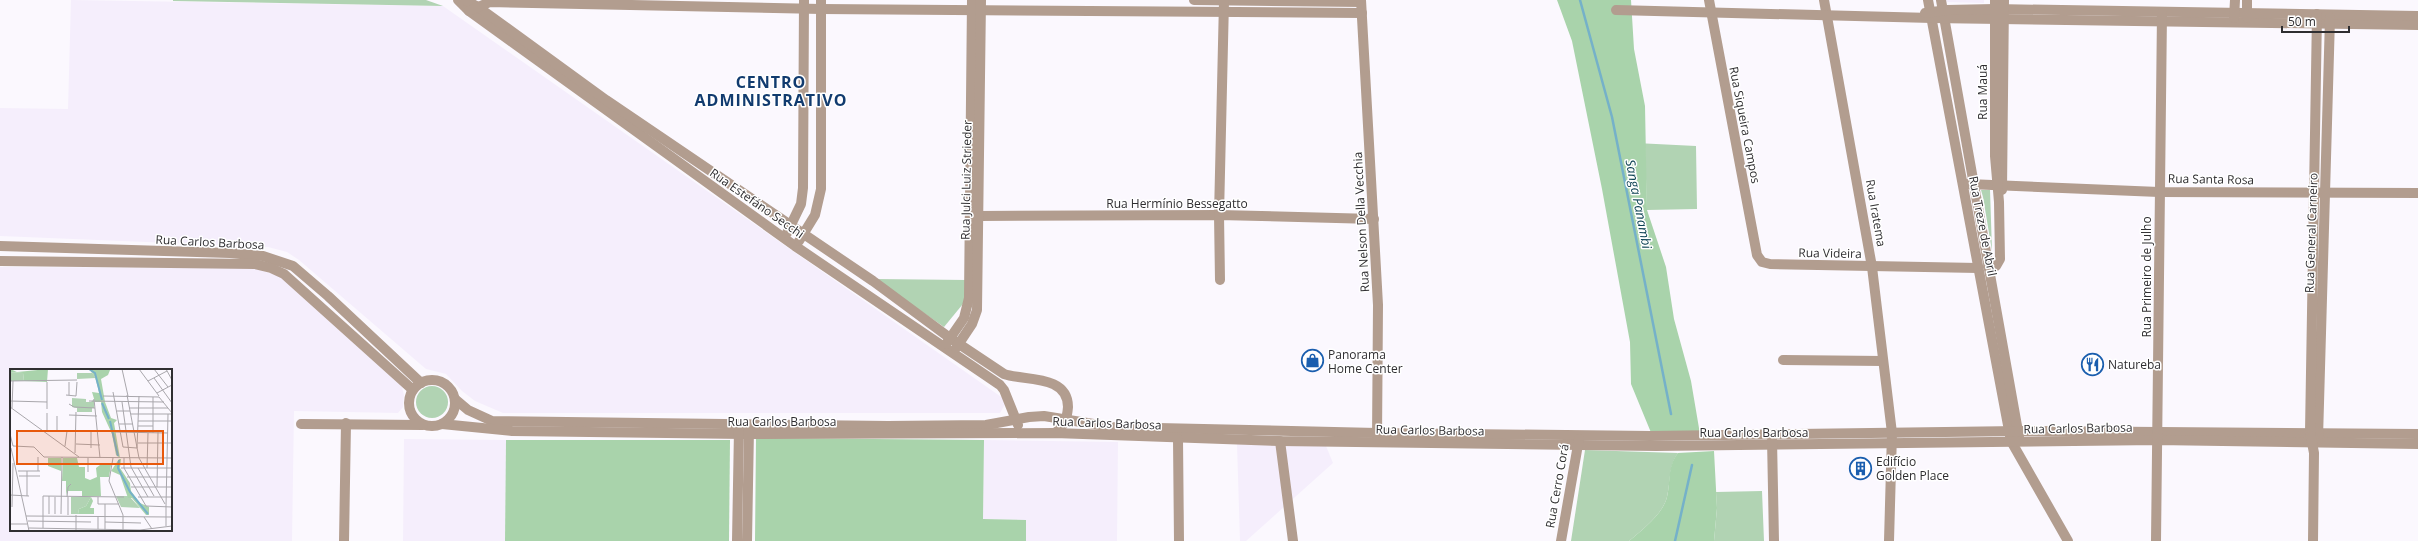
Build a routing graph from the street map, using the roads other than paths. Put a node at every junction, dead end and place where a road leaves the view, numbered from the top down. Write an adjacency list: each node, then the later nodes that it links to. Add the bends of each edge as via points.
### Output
1 (1194, 0): 2 (street)
2 (1224, 0): 9 (street); 19 (street)
3 (1709, 0): 18 (street, Rua Siqueira Campos)
4 (1824, 0): 22 (street, Rua Iratema)
5 (1928, 0): 21 (street, Rua Treze de Abril)
6 (2234, 0): 25 (street)
7 (2247, 0): 26 (street)
8 (490, 1): 10 (street); 11 (street)
9 (1361, 1): 20 (street, Rua Nelson Della Vecchia)
10 (468, 3): 31 (street)
11 (656, 3): 12 (street)
12 (804, 4): 13 (street); 42 (street, via 803,188 801,204)
13 (821, 4): 14 (street); 43 (street, via 821,189 815,215)
14 (976, 5): 19 (street); 40 (street, Rua Julci Luiz Strieder); 57 (street, Rua Julci Luiz Strieder, via 969,298 964,318)
15 (1943, 9): 16 (street); 21 (street); 32 (street, Rua Treze de Abril)
16 (2000, 9): 24 (street); 34 (street, Rua Mauá)
17 (1616, 10): 18 (street)
18 (1711, 11): 22 (street); 48 (street, Rua Siqueira Campos)
19 (1224, 12): 20 (street); 39 (street)
20 (1362, 13): 41 (street, Rua Nelson Della Vecchia)
21 (1931, 15): 22 (street); 33 (street, Rua Treze de Abril)
22 (1827, 16): 51 (street, Rua Iratema)
23 (2418, 16): 29 (street)
24 (2162, 17): 25 (street); 35 (street, Rua Primeiro de Julho)
25 (2234, 18): 26 (street)
26 (2247, 18): 27 (street)
27 (2317, 19): 28 (street); 36 (street)
28 (2330, 19): 29 (street); 37 (street, Rua General Carneiro)
29 (2392, 19): 30 (street)
30 (2418, 25)
31 (635, 126): 42 (street); 44 (street, Rua Estefáno Secchi)
32 (1974, 183): 33 (street, Rua Santa Rosa); 34 (street, Rua Santa Rosa); 52 (street, Rua Treze de Abril)
33 (1962, 184): 52 (street, Rua Treze de Abril)
34 (2000, 184): 35 (street, Rua Santa Rosa); 52 (street, Rua Mauá, via 2000,259 1996,266)
35 (2160, 192): 36 (street, Rua Santa Rosa); 83 (street, Rua Primeiro de Julho)
36 (2314, 193): 37 (street, Rua Santa Rosa); 84 (street)
37 (2326, 193): 38 (street, Rua Santa Rosa); 84 (street, Rua General Carneiro)
38 (2418, 193)
39 (1218, 215): 40 (street, Rua Hermínio Bessegatto); 41 (street, Rua Hermínio Bessegatto); 53 (street)
40 (979, 216): 56 (street, Rua Julci Luiz Strieder, via 978,310)
41 (1374, 219): 85 (street, Rua Nelson Della Vecchia, via 1378,305)
42 (790, 227): 43 (street); 44 (street)
43 (802, 235): 46 (street); 57 (street, via 873,281)
44 (784, 237): 46 (street, Rua Estefáno Secchi)
45 (0, 246): 47 (street, Rua Carlos Barbosa)
46 (795, 246): 57 (street, Rua Estefáno Secchi)
47 (197, 252): 50 (street); 54 (street, Rua Carlos Barbosa, via 263,256 283,262 293,266)
48 (1757, 255): 51 (street, Rua Videira, via 1762,262 1770,264)
49 (0, 261): 50 (street, Rua Carlos Barbosa)
50 (197, 264): 55 (street, Rua Carlos Barbosa, via 255,264 271,268 284,274)
51 (1872, 267): 52 (street, Rua Videira); 59 (street, Rua Iratema)
52 (1983, 268): 77 (street, Rua Treze de Abril)
53 (1220, 280)
54 (328, 296): 55 (street); 60 (street, Rua Carlos Barbosa)
55 (318, 305): 61 (street, Rua Carlos Barbosa)
56 (959, 344): 57 (street); 64 (street, via 1004,374 1054,384)
57 (949, 346): 63 (street, Rua Estefáno Secchi, via 1000,385)
58 (1782, 360): 59 (street)
59 (1883, 361): 79 (street, Rua Iratema)
60 (421, 383): 61 (street); 62 (street, Rua Carlos Barbosa, via 428,380 442,382 448,386)
61 (413, 390): 65 (street, via 409,402)
62 (455, 399): 71 (street, via 453,414); 75 (street, Rua Carlos Barbosa, via 473,413 492,421)
63 (1009, 402): 67 (street, Rua Estefáno Secchi); 74 (street, via 1005,414)
64 (1068, 403): 66 (street); 72 (street)
65 (412, 415): 70 (street, Rua Carlos Barbosa); 73 (street)
66 (1068, 419): 67 (street, Rua Carlos Barbosa, via 1044,416); 72 (street, Rua Carlos Barbosa); 78 (street)
67 (1015, 420): 74 (street, Rua Carlos Barbosa); 80 (street, Rua Estefáno Secchi)
68 (346, 423): 69 (street, Rua Carlos Barbosa); 70 (street, Rua Carlos Barbosa); 93 (street)
69 (301, 424)
70 (390, 424): 73 (street, Rua Carlos Barbosa)
71 (442, 424): 73 (street, Rua Carlos Barbosa); 75 (street, Rua Carlos Barbosa, via 512,431)
72 (1091, 424): 85 (street, Rua Carlos Barbosa)
73 (423, 425)
74 (986, 425): 76 (street, Rua Carlos Barbosa)
75 (744, 429): 76 (street, Rua Carlos Barbosa); 94 (street); 95 (street)
76 (888, 430): 80 (street, Rua Carlos Barbosa)
77 (2014, 431): 79 (street, Rua Carlos Barbosa); 83 (street, Rua Carlos Barbosa); 89 (street, Rua Treze de Abril)
78 (1055, 433): 80 (street, Rua Carlos Barbosa); 86 (street, Rua Carlos Barbosa)
79 (1892, 433): 81 (street, Rua Carlos Barbosa); 90 (street, Rua Iratema)
80 (1029, 434)
81 (1772, 434): 87 (street, Rua Carlos Barbosa); 92 (street)
82 (2418, 434): 84 (street, Rua Carlos Barbosa)
83 (2158, 436): 84 (street, Rua Carlos Barbosa); 89 (street, Rua Carlos Barbosa); 102 (street, Rua Primeiro de Julho)
84 (2314, 437): 91 (street, Rua Carlos Barbosa); 103 (street, Rua General Carneiro)
85 (1377, 438): 87 (street, Rua Carlos Barbosa); 88 (street, Rua Carlos Barbosa)
86 (1178, 439): 88 (street, Rua Carlos Barbosa); 96 (street)
87 (1579, 440): 92 (street, Rua Carlos Barbosa); 98 (street, Rua Cerro Corá)
88 (1280, 441): 97 (street)
89 (2015, 442): 90 (street, Rua Carlos Barbosa); 101 (street, Rua Treze de Abril)
90 (1892, 444): 92 (street, Rua Carlos Barbosa); 100 (street, Rua Iratema)
91 (2418, 444)
92 (1772, 446): 99 (street)
93 (344, 541)
94 (737, 541)
95 (747, 541)
96 (1179, 541)
97 (1293, 541)
98 (1561, 541)
99 (1774, 541)
100 (1889, 541)
101 (2068, 541)
102 (2156, 541)
103 (2313, 541)

